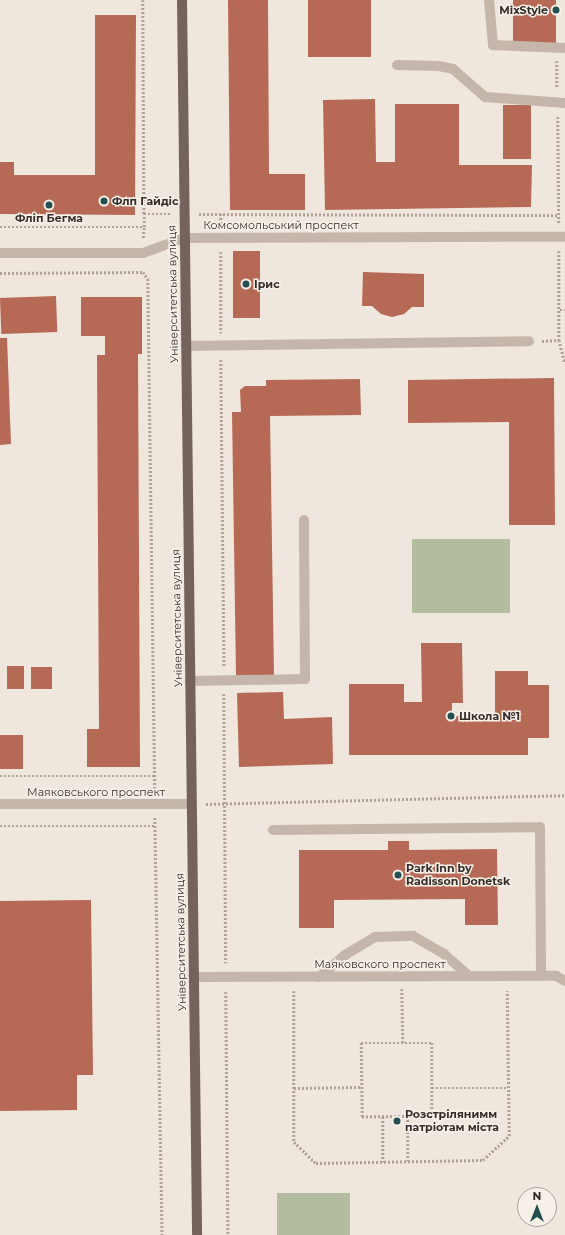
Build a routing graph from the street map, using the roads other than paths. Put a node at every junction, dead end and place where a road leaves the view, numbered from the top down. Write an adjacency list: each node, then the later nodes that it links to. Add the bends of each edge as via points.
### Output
1 (182, 0): 7 (main road, Університетська вулиця)
2 (489, 0): 3 (street, via 490,38 493,45)
3 (561, 48)
4 (397, 65): 5 (street, via 453,69 485,97)
5 (561, 103)
6 (562, 237): 7 (street, Комсомольський проспект)
7 (185, 238): 8 (street, Комсомольський проспект, via 143,253); 10 (main road, Університетська вулиця)
8 (0, 253)
9 (530, 341): 10 (street)
10 (186, 346): 12 (main road, Університетська вулиця)
11 (304, 520): 12 (street, via 305,679)
12 (190, 681): 14 (main road, Університетська вулиця)
13 (0, 804): 14 (street, Маяковського проспект)
14 (192, 804): 16 (main road, Університетська вулиця)
15 (273, 830): 19 (street, via 540,827)
16 (193, 976): 17 (street, Маяковского проспект); 21 (main road, Університетська вулиця)
17 (319, 976): 18 (street, Маяковского проспект); 18 (street, via 345,955 375,937 413,936 444,954)
18 (469, 976): 19 (street, Маяковского проспект)
19 (541, 976): 20 (street, Маяковского проспект, via 556,976)
20 (565, 981)
21 (197, 1235)

